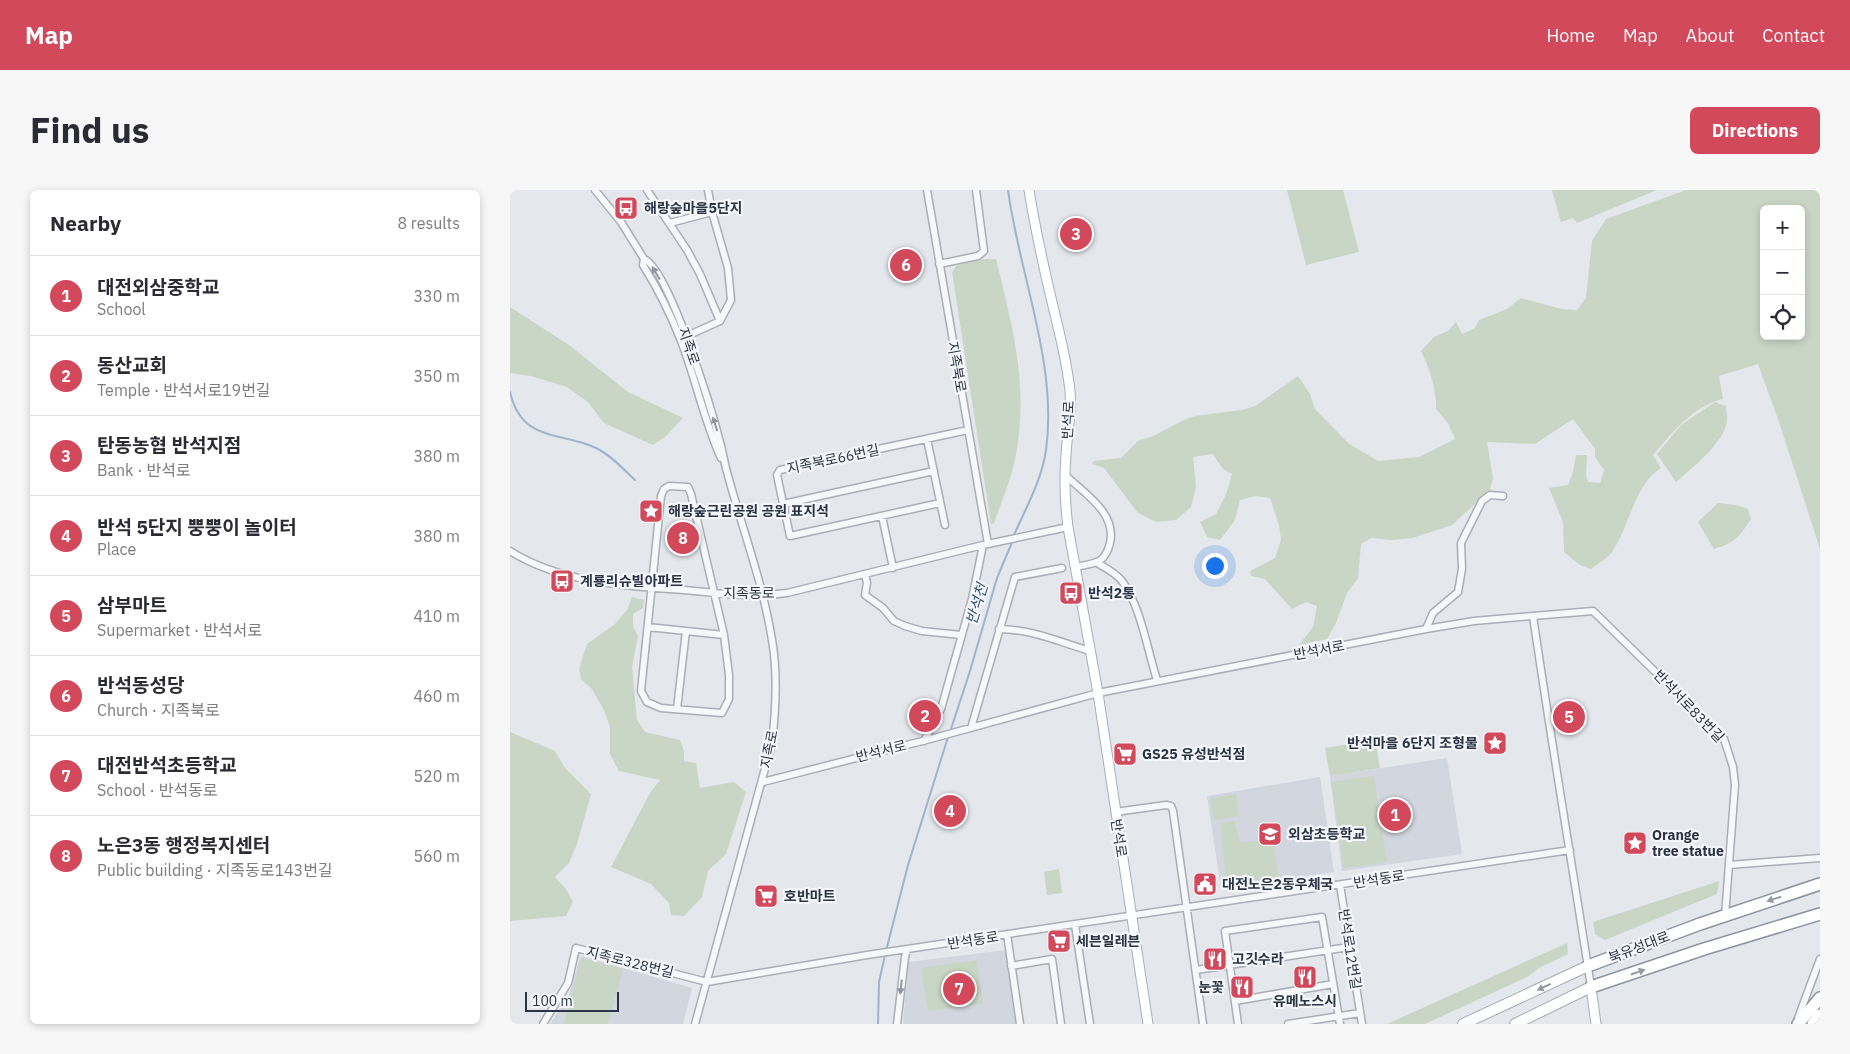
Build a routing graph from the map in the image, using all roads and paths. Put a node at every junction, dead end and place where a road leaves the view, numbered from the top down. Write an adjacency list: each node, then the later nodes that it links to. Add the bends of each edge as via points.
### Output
1 (595, 190): 9 (street, 지족로, via 621,222)
2 (647, 190): 8 (street)
3 (708, 190): 7 (street)
4 (927, 190): 10 (street, 지족북로)
5 (976, 190): 10 (street, via 984,251 978,256)
6 (1029, 190): 17 (street, 반석로, via 1070,390)
7 (712, 212): 8 (street); 11 (street, via 731,290 731,300)
8 (670, 223): 11 (street, via 700,274)
9 (644, 259): 12 (street, 지족로, one-way to 9, via 660,278 649,261); 15 (street, 지족로, via 643,265 682,343 712,439)
10 (939, 264): 13 (street, 지족북로)
11 (720, 320): 12 (street)
12 (686, 336): 15 (street, 지족로, one-way to 12)
13 (968, 430): 14 (street, 지족북로66번길); 24 (street, 지족북로)
14 (927, 439): 16 (street); 20 (street, 지족북로66번길, via 780,470 777,475)
15 (727, 471): 33 (street, 지족로)
16 (934, 472): 19 (street); 20 (street)
17 (1065, 475): 23 (street, 반석로); 26 (street, via 1104,513 1111,526 1106,556)
18 (1503, 496): 37 (street, via 1490,495 1482,501 1461,543 1462,569 1458,592 1433,613)
19 (940, 503): 21 (street, 지족북로66번길); 22 (street)
20 (783, 504): 21 (street, 지족북로66번길, via 790,536)
21 (882, 516): 28 (street)
22 (945, 525)
23 (1068, 527): 24 (street, 지족동로); 27 (street, 반석로)
24 (986, 545): 28 (street, 지족동로); 40 (street)
25 (510, 551): 31 (street, 지족동로, via 526,561 564,574)
26 (1098, 563): 27 (street); 42 (street, via 1122,582 1136,609)
27 (1075, 567): 41 (street, 반석로)
28 (893, 568): 30 (street, 지족동로)
29 (1062, 568): 36 (street, via 1015,577)
30 (865, 574): 33 (street, 지족동로); 40 (street, via 865,595 894,621 922,631)
31 (653, 588): 32 (street, 지족동로); 32 (street, via 661,496 670,486 688,487); 35 (street)
32 (715, 593): 33 (street, 지족동로); 39 (street)
33 (764, 596): 47 (street, 지족로, via 773,642 776,709)
34 (1533, 616): 37 (street, 반석서로); 49 (street); 51 (street, 반석서로83번길, via 1593,611 1724,740 1735,785)
35 (648, 626): 38 (street); 44 (street, via 641,691 653,706)
36 (999, 629): 41 (street, via 1039,634); 45 (street)
37 (1426, 629): 42 (street, 반석서로)
38 (686, 631): 39 (street); 44 (street)
39 (724, 635): 44 (street, via 729,675 728,699 722,713)
40 (961, 635): 46 (street, via 941,709)
41 (1090, 651): 43 (street, 반석로)
42 (1157, 680): 43 (street, 반석서로)
43 (1098, 693): 45 (street, 반석서로); 48 (street, 반석로)
44 (677, 709)
45 (968, 729): 46 (street, 반석서로)
46 (924, 741): 47 (street, 반석서로)
47 (763, 782): 68 (street, 지족로)
48 (1115, 812): 54 (street, via 1166,804 1171,806); 56 (street, 반석로)
49 (1570, 850): 53 (street, 반석동로); 66 (street)
50 (1820, 858): 51 (street)
51 (1729, 864): 57 (street, 반석서로83번길)
52 (1820, 884): 57 (highway, 북유성대로, one-way to 57)
53 (1340, 885): 54 (street, 반석동로); 60 (street, 반석로12번길)
54 (1187, 908): 56 (street, 반석동로); 67 (street)
55 (1820, 914): 70 (highway, 북유성대로, one-way to 55)
56 (1131, 916): 58 (street, 반석동로); 82 (street, 반석로)
57 (1725, 916): 66 (highway, 북유성대로)
58 (1075, 925): 59 (street, 반석동로); 81 (street)
59 (1006, 934): 61 (street, 반석동로); 65 (street)
60 (1350, 946): 62 (street); 73 (street, 반석로12번길)
61 (907, 950): 68 (street, 반석동로); 78 (street, one-way to 78)
62 (1328, 950): 64 (street); 64 (street, via 1322,917 1224,931); 69 (street)
63 (1820, 959): 91 (street)
64 (1229, 965): 67 (street); 72 (street)
65 (1011, 966): 79 (street); 80 (street, via 1052,959)
66 (1588, 966): 70 (street); 88 (main road, 북유성대로, one-way to 88)
67 (1196, 970): 83 (street)
68 (707, 982): 76 (street, 지족로328번길, via 576,948 568,983); 77 (street, 지족로)
69 (1334, 984): 72 (street); 75 (street)
70 (1592, 987): 89 (main road, 북유성대로); 90 (street)
71 (1820, 998): 92 (highway)
72 (1234, 1000): 84 (street)
73 (1360, 1013): 75 (street); 87 (street, 반석로12번길)
74 (1820, 1015): 93 (highway)
75 (1339, 1016): 85 (street); 86 (street)
76 (543, 1024)
77 (695, 1024)
78 (897, 1024)
79 (1020, 1024)
80 (1060, 1024)
81 (1090, 1024)
82 (1148, 1024)
83 (1203, 1024)
84 (1238, 1024)
85 (1288, 1024)
86 (1340, 1024)
87 (1362, 1024)
88 (1463, 1024)
89 (1515, 1024)
90 (1596, 1024)
91 (1793, 1024)
92 (1798, 1024)
93 (1813, 1024)

